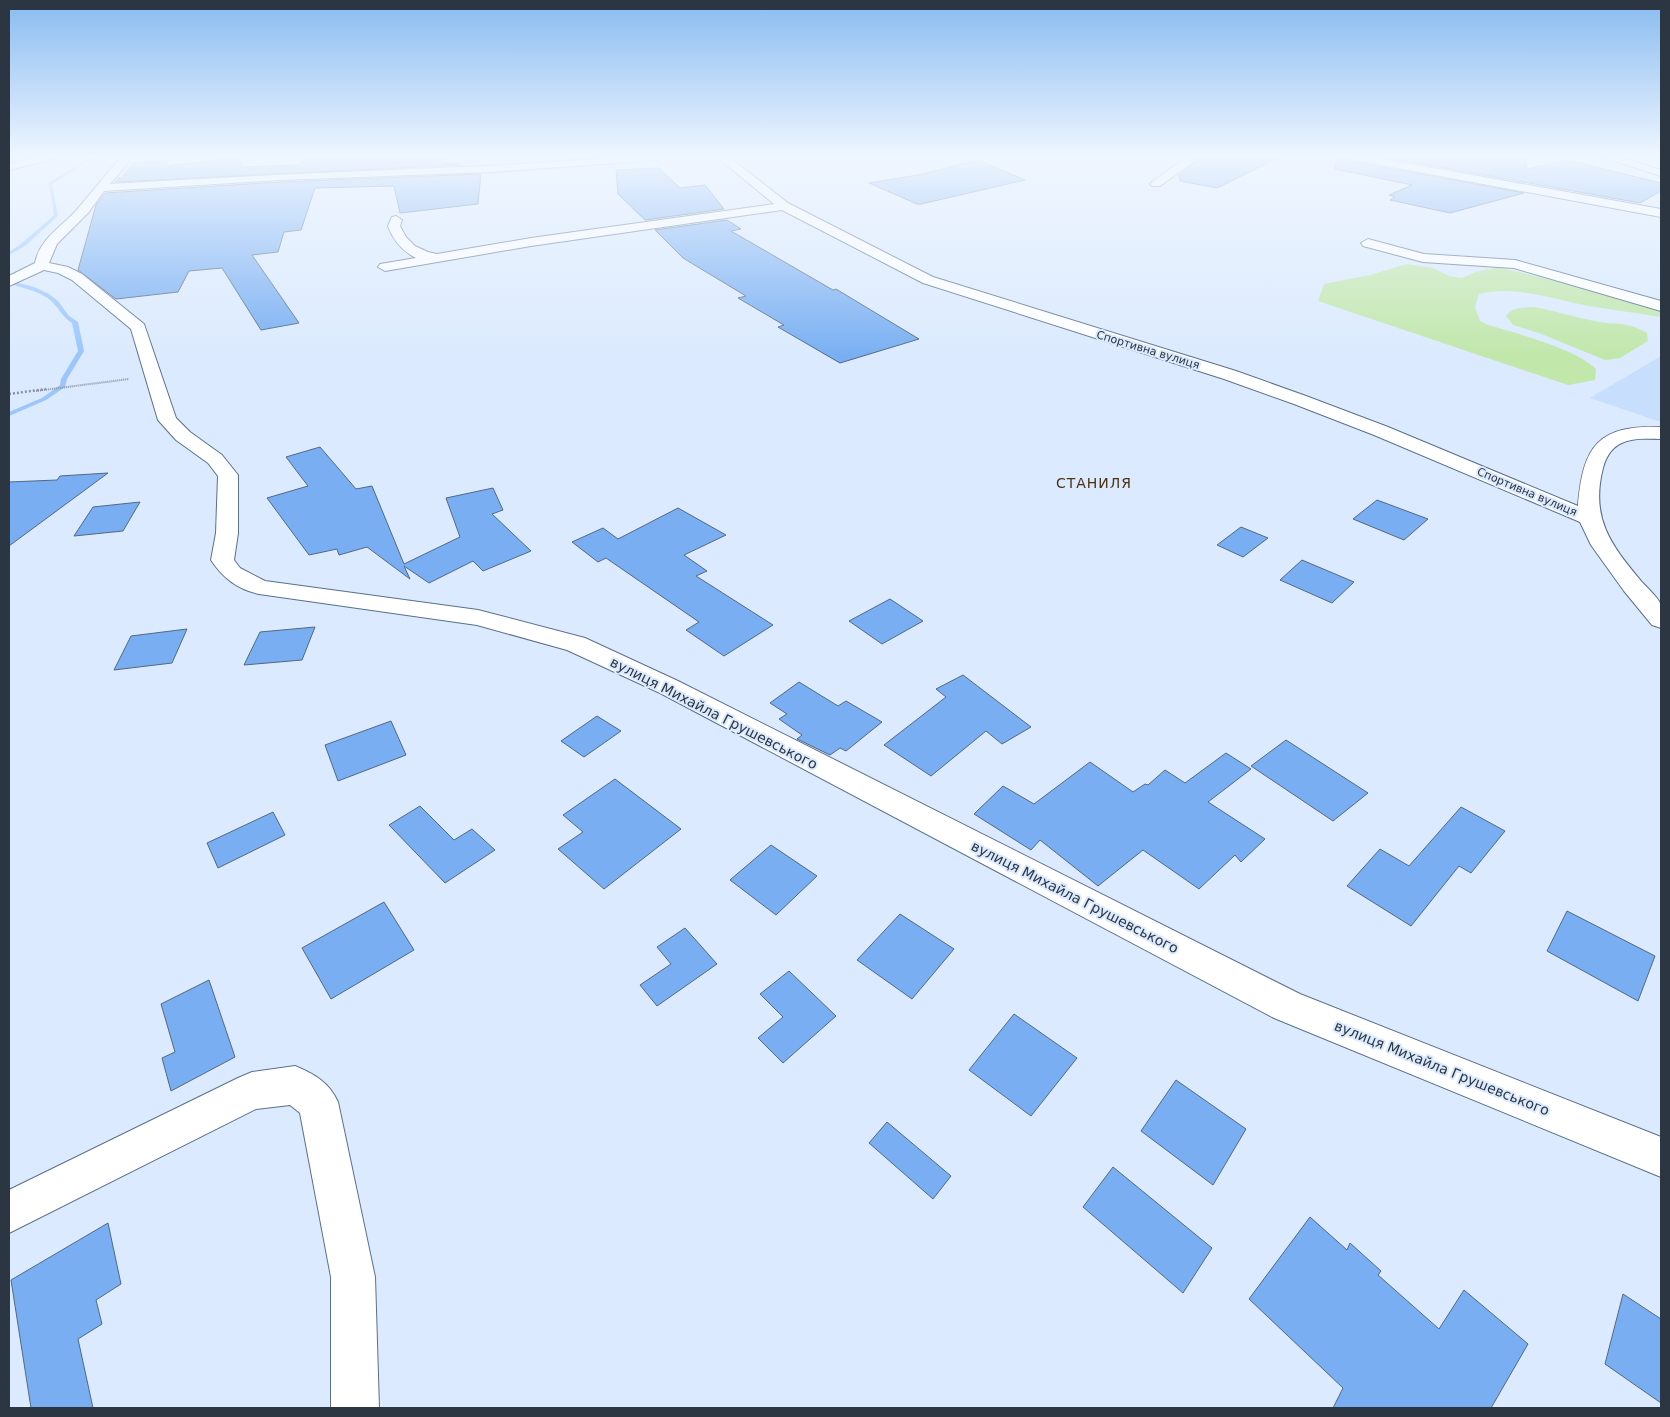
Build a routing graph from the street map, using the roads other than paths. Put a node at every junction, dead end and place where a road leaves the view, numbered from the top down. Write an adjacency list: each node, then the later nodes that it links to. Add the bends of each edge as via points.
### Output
1 (71, 223): 7 (street, via 45,252)
2 (395, 223): 6 (street, via 404,244 420,256)
3 (664, 223): 6 (street)
4 (817, 223): 12 (street, Спортивна вулиця, via 928,280 1300,400)
5 (1368, 243): 10 (street, via 1423,258 1515,264)
6 (439, 258): 8 (street)
7 (42, 265): 9 (street); 14 (street, вулиця Михайла Грушевського, via 77,277 138,327 167,420 215,459 228,475 227,533 222,560 232,573 259,587 478,618 576,644 669,687 1287,1006)
8 (385, 267)
9 (9, 282)
10 (1661, 306)
11 (1661, 433): 12 (street, via 1633,432 1600,449 1590,472)
12 (1589, 518): 13 (street, via 1599,540)
13 (1661, 620)
14 (1661, 1156)
15 (9, 1212): 16 (street, via 252,1091 295,1085 318,1102 353,1277)
16 (355, 1408)

